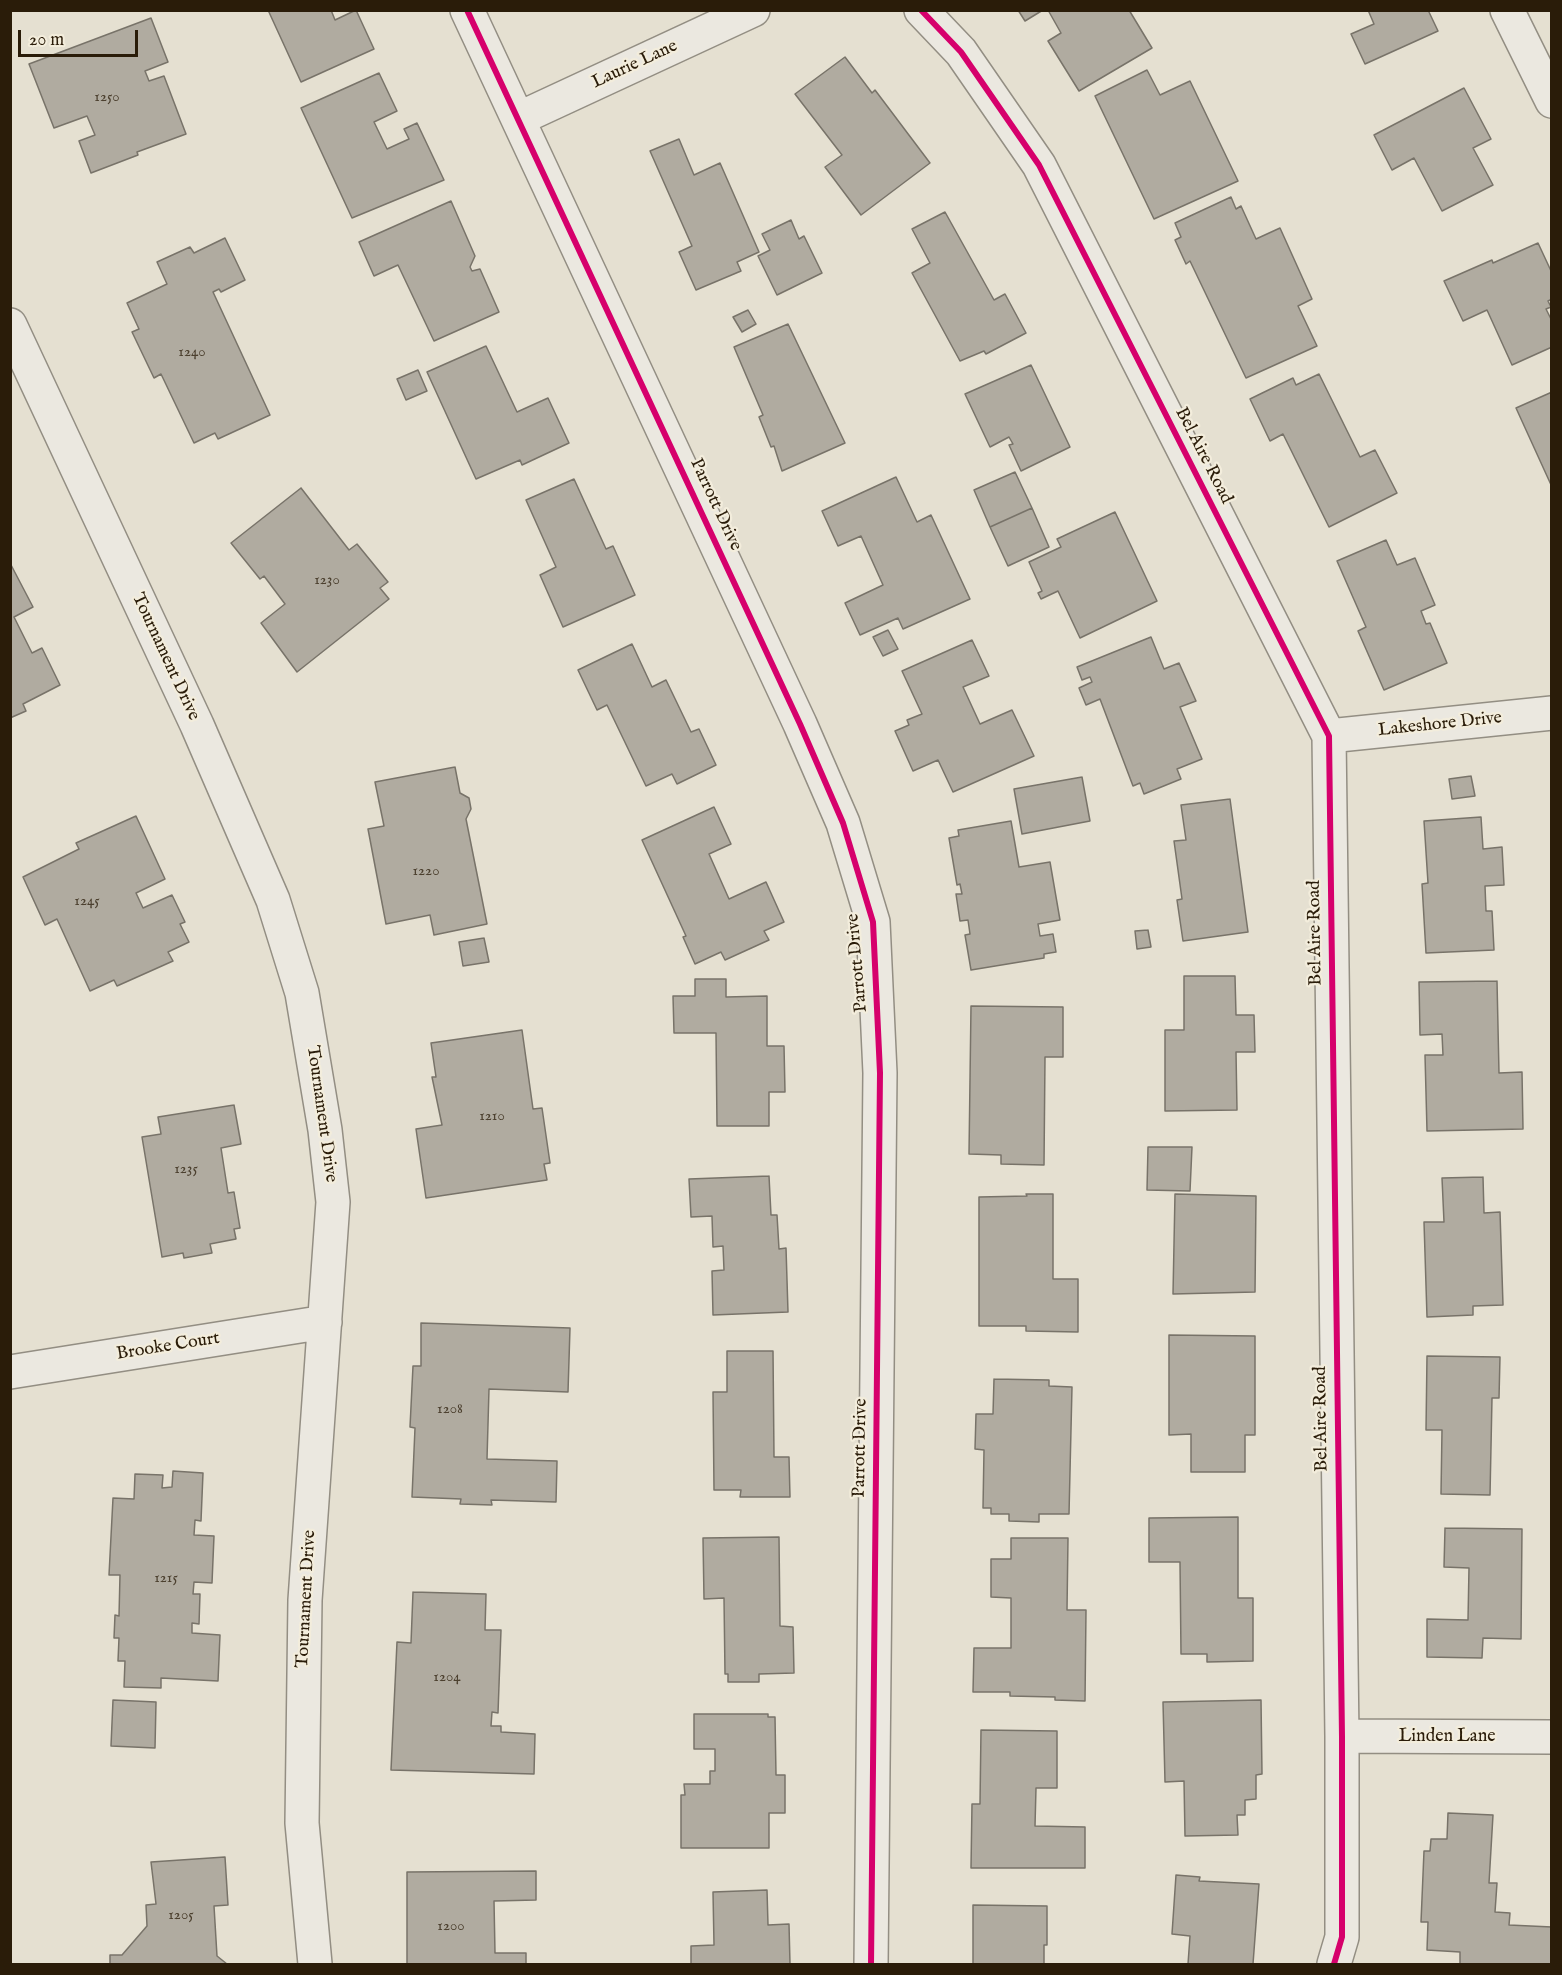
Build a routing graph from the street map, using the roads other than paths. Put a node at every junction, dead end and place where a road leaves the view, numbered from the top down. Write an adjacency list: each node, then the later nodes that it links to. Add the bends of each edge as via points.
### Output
1 (466, 10): 6 (street, Parrott Drive)
2 (753, 10): 6 (street, Laurie Lane)
3 (921, 10): 9 (street, Bel Aire Road, via 961,52 1038,165)
4 (1507, 10): 5 (street)
5 (1551, 101)
6 (518, 119): 15 (street, Parrott Drive, via 800,724 843,823 873,922 880,1085)
7 (10, 325): 10 (street, Tournament Drive, via 197,725 279,921 302,993 333,1202)
8 (1551, 713): 9 (street, Lakeshore Drive)
9 (1329, 736): 12 (street, Bel Aire Road)
10 (325, 1322): 11 (street, Brooke Court); 14 (street, Tournament Drive, via 304,1612 302,1823)
11 (10, 1372)
12 (1342, 1737): 13 (street, Linden Lane); 16 (street, Bel Aire Road, via 1342,1937)
13 (1551, 1737)
14 (315, 1965)
15 (871, 1965)
16 (1334, 1965)

